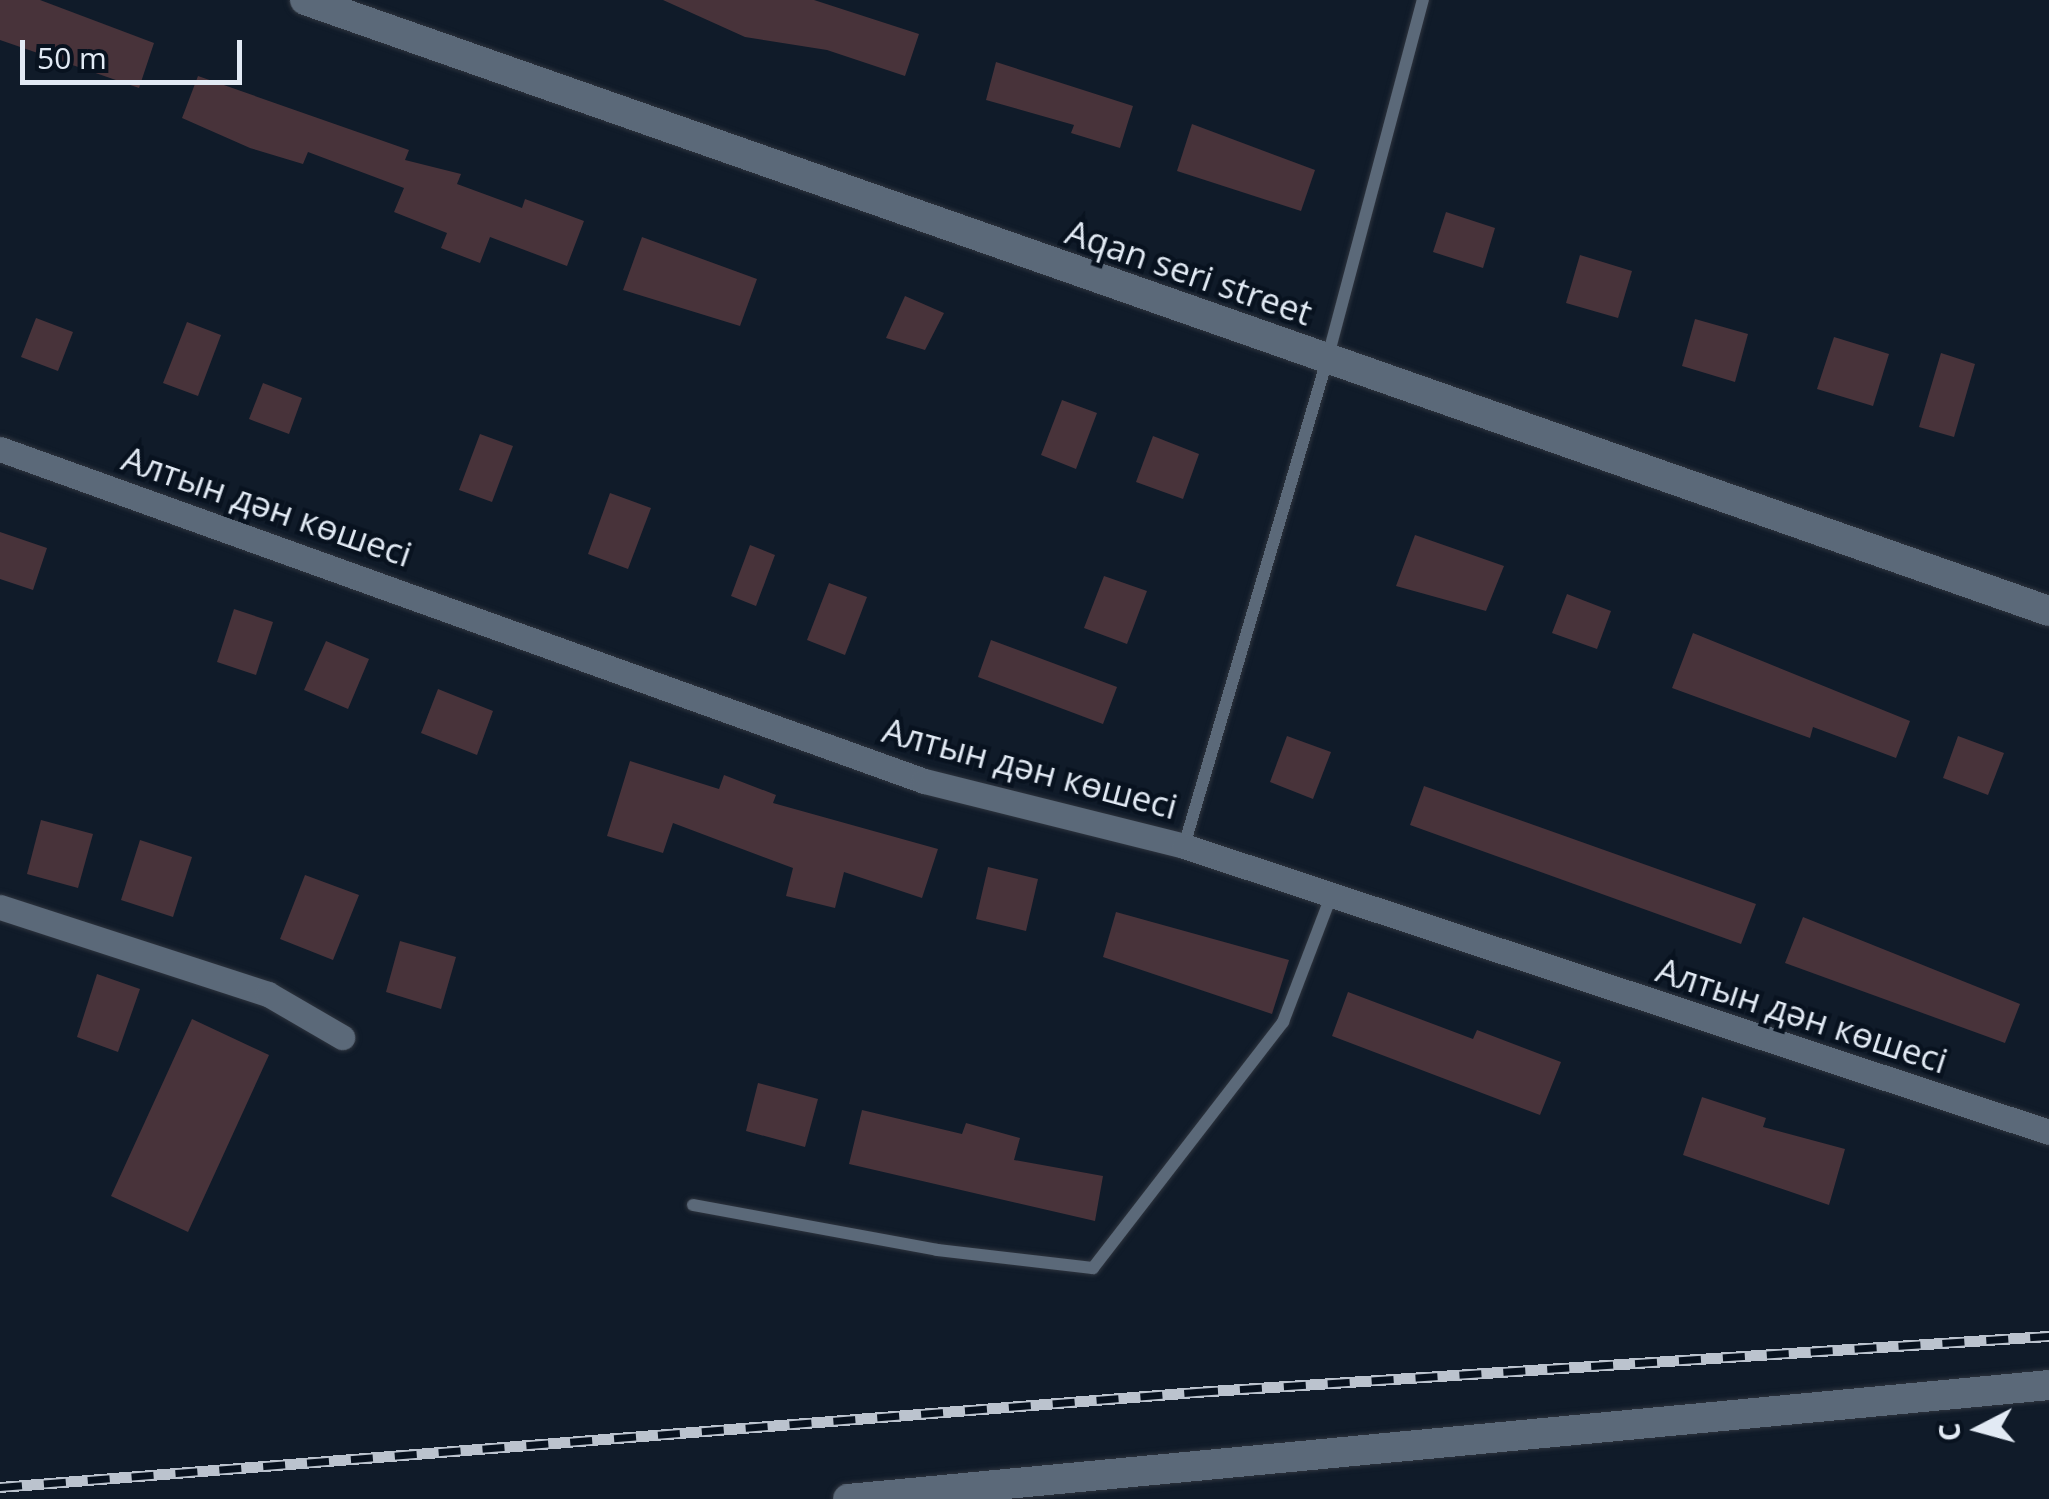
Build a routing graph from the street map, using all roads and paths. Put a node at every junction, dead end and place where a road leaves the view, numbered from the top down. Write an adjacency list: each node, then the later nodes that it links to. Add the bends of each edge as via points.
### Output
1 (305, 0): 3 (street, Aqan seri street)
2 (1424, 0): 3 (lane)
3 (1326, 360): 5 (street, Aqan seri street); 6 (lane)
4 (0, 448): 6 (street, Алтын дән көшесі, via 924,781)
5 (2049, 611)
6 (1184, 846): 7 (street, Алтын дән көшесі)
7 (1331, 896): 10 (street, Алтын дән көшесі); 11 (lane, via 1283,1022 1093,1268 937,1250)
8 (0, 907): 9 (street, via 268,994)
9 (342, 1037)
10 (2049, 1132)
11 (693, 1205)
12 (2049, 1385): 13 (street)
13 (848, 1499)

